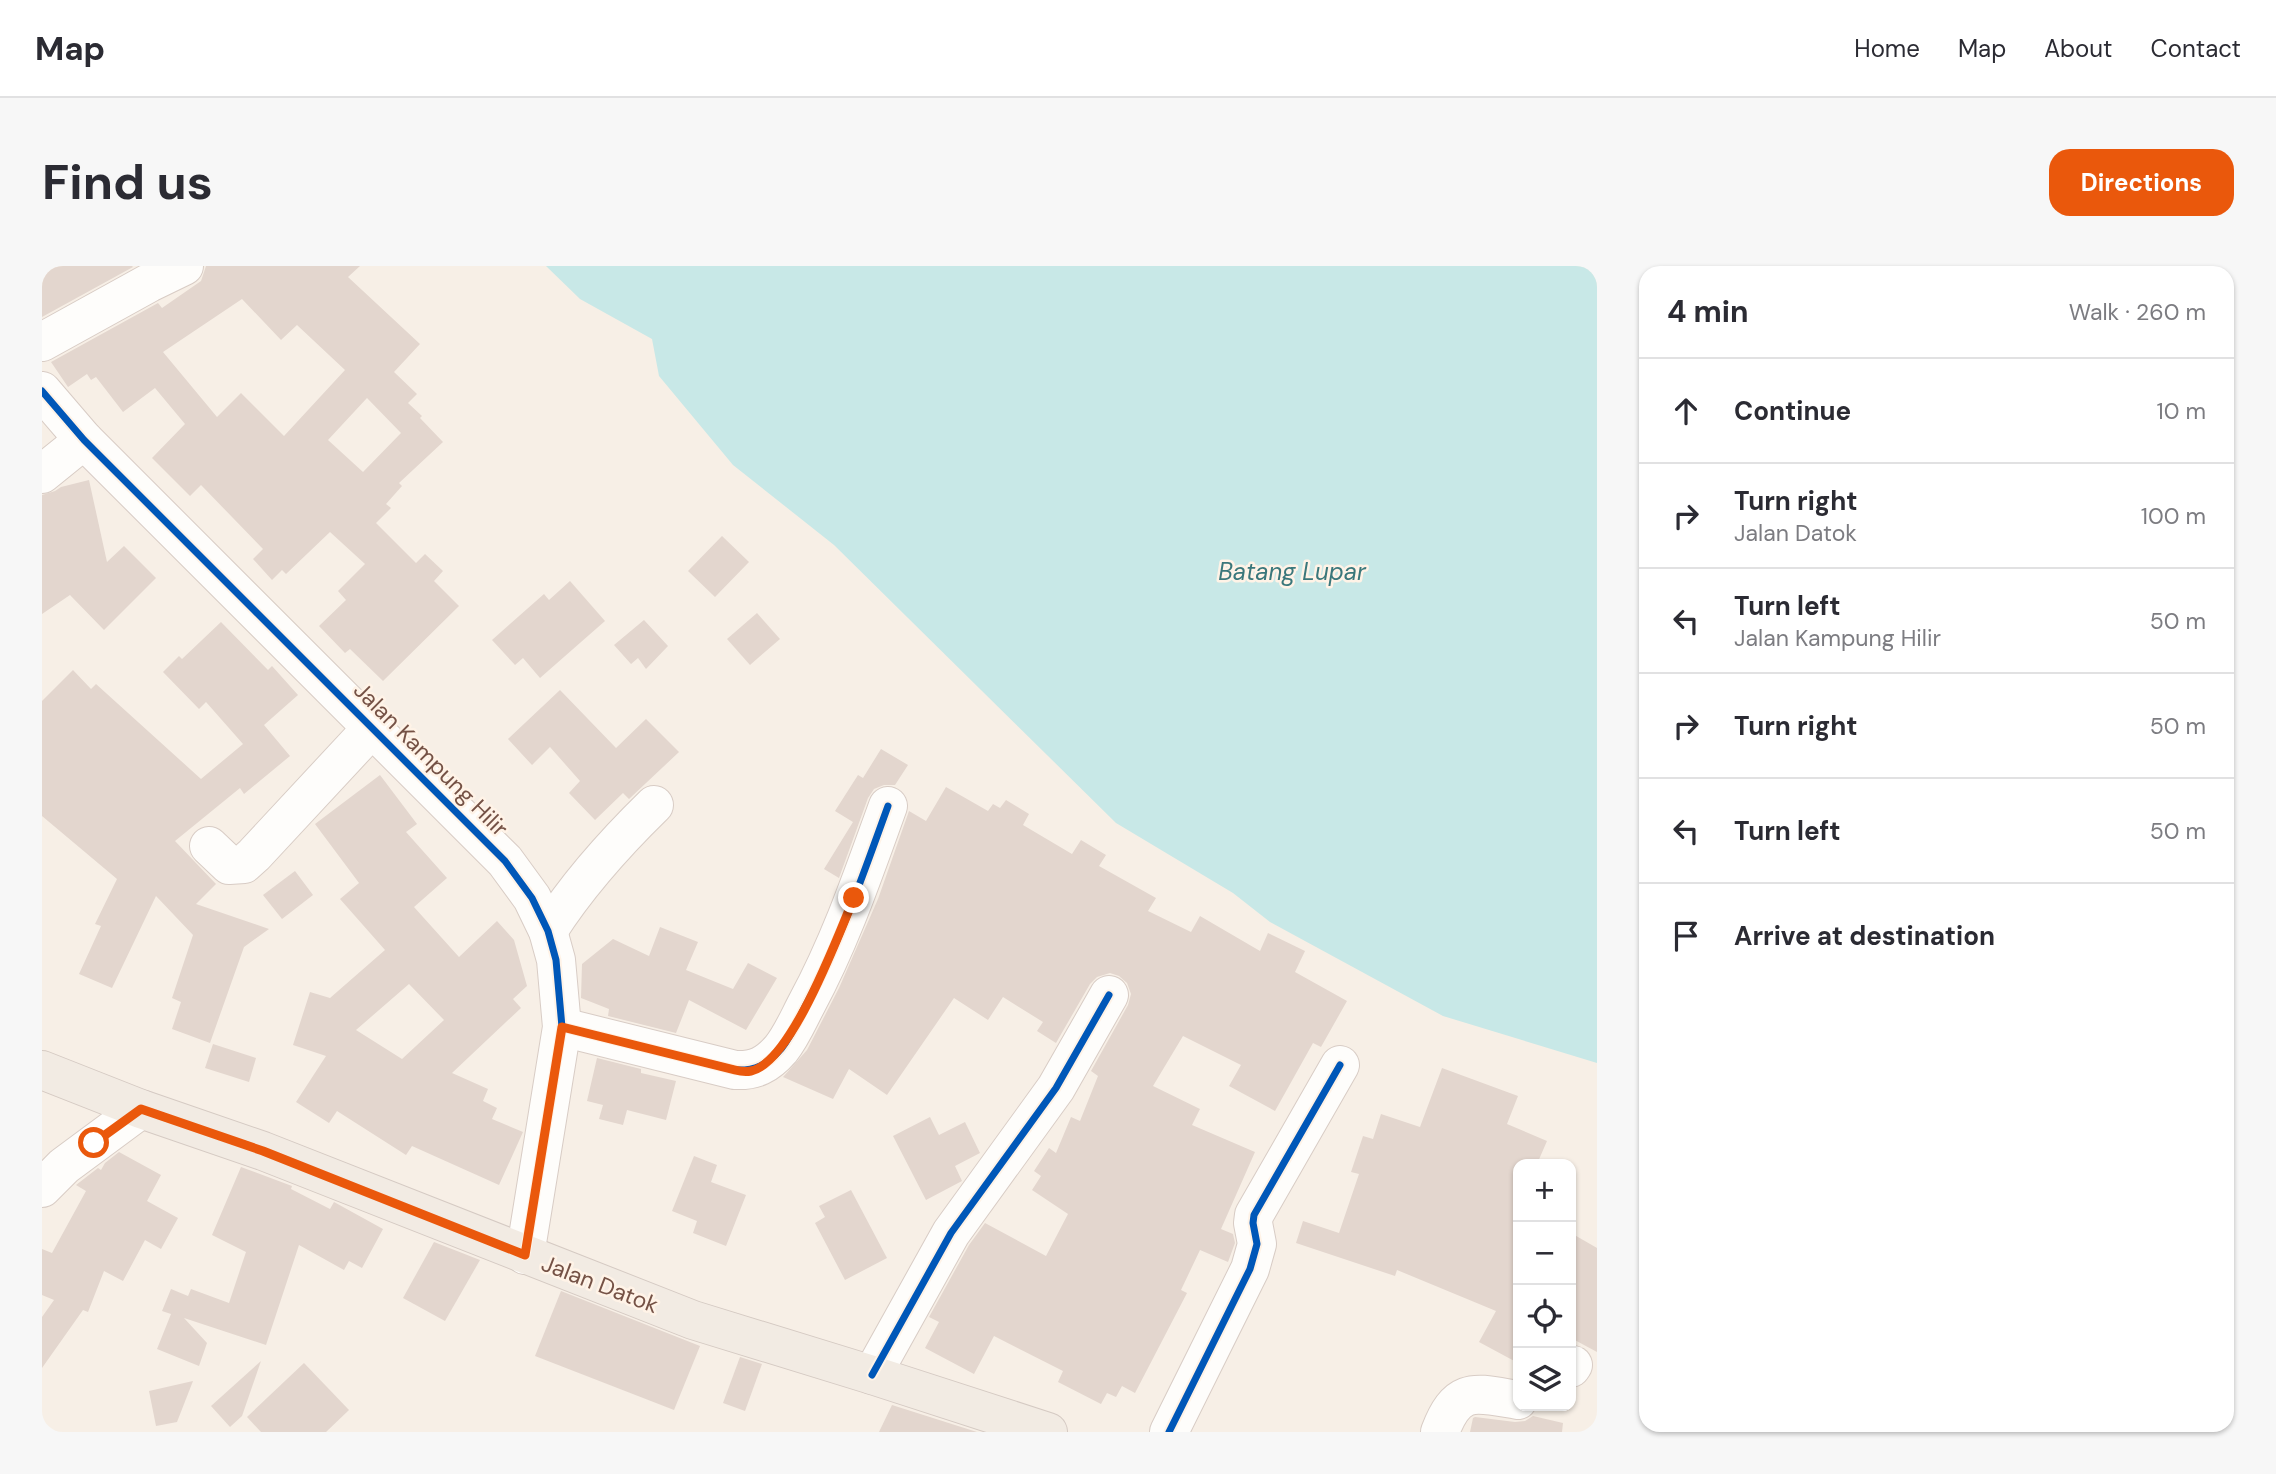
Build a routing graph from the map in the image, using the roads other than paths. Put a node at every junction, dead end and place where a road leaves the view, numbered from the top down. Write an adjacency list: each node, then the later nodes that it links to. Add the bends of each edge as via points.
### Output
1 (184, 266): 2 (street)
2 (42, 342)
3 (42, 391): 4 (street, Jalan Kampung Hilir)
4 (84, 440): 5 (street); 6 (street, Jalan Kampung Hilir)
5 (42, 474)
6 (373, 727): 9 (street, via 244,864 229,865); 10 (street, Jalan Kampung Hilir, via 505,861 532,898)
7 (654, 805): 10 (street, via 571,895)
8 (888, 806): 12 (street, via 819,981 780,1050 760,1067 735,1070)
9 (209, 846)
10 (548, 931): 12 (street, Jalan Kampung Hilir, via 556,960)
11 (1109, 995): 18 (street, via 1056,1088 951,1233)
12 (562, 1027): 17 (street, Jalan Kampung Hilir)
13 (1340, 1065): 21 (street, via 1254,1215 1257,1244 1250,1269)
14 (42, 1070): 15 (main road, Jalan Datok)
15 (141, 1109): 16 (street); 17 (main road, Jalan Datok, via 263,1151)
16 (42, 1188)
17 (525, 1255): 18 (main road, Jalan Datok, via 693,1320)
18 (872, 1375): 20 (main road, Jalan Datok)
19 (1513, 1399): 22 (street, via 1476,1394 1465,1397 1446,1415)
20 (1048, 1432)
21 (1169, 1432)
22 (1440, 1432)

